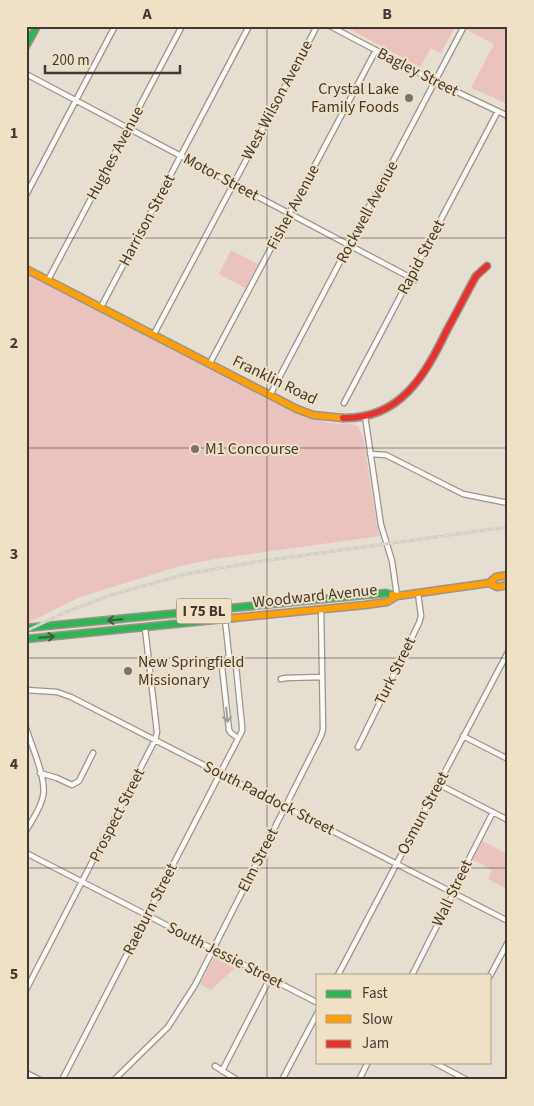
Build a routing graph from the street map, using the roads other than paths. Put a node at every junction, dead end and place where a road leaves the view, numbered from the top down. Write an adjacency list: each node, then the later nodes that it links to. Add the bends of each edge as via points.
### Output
1 (37, 26): 8 (main road)
2 (115, 26): 12 (street)
3 (182, 26): 15 (street, Hughes Avenue)
4 (250, 26): 16 (street, Harrison Street)
5 (317, 26): 17 (street, West Wilson Avenue)
6 (330, 26): 9 (street, Bagley Street)
7 (463, 28): 11 (street, Rockwell Avenue)
8 (26, 46)
9 (376, 50): 11 (street, Bagley Street); 19 (street, Fisher Avenue)
10 (26, 74): 12 (street, Motor Street)
11 (436, 82): 13 (street, Bagley Street); 20 (street, Rockwell Avenue)
12 (76, 100): 15 (street, Motor Street); 18 (street)
13 (498, 111): 14 (street, Bagley Street); 23 (street, Rapid Street)
14 (508, 116)
15 (128, 128): 16 (street, Motor Street); 24 (street, Hughes Avenue)
16 (181, 156): 17 (street, Motor Street); 25 (street, Harrison Street)
17 (234, 184): 19 (street, Motor Street); 26 (street, West Wilson Avenue)
18 (26, 195)
19 (290, 213): 20 (street, Motor Street); 27 (street, Fisher Avenue)
20 (349, 245): 23 (street, Motor Street); 28 (street, Rockwell Avenue)
21 (487, 266): 30 (main road, Franklin Road, via 476,276 419,381 396,402)
22 (26, 268): 24 (main road, Franklin Road)
23 (412, 279): 29 (street, Rapid Street)
24 (48, 280): 25 (main road, Franklin Road)
25 (101, 307): 26 (main road, Franklin Road)
26 (154, 334): 27 (main road, Franklin Road)
27 (210, 363): 28 (main road, Franklin Road)
28 (270, 395): 30 (main road, Franklin Road, via 319,416 342,419)
29 (344, 403)
30 (365, 416): 31 (street)
31 (370, 454): 32 (street, via 386,455 463,494); 37 (street)
32 (508, 503)
33 (508, 575): 34 (main road, Woodward Avenue / I 75 BL, via 496,577)
34 (489, 583): 35 (main road, Woodward Avenue / I 75 BL, via 497,587); 36 (main road, Woodward Avenue / I 75 BL)
35 (508, 585)
36 (418, 593): 37 (main road, Woodward Avenue / I 75 BL); 54 (street, Turk Street, via 419,623)
37 (397, 596): 38 (main road, Woodward Avenue / I 75 BL, via 386,593); 39 (main road, Woodward Avenue / I 75 BL, via 387,602)
38 (261, 605): 40 (main road, Woodward Avenue / I 75 BL); 41 (main road, via 264,609 261,612 229,615)
39 (321, 609): 41 (main road, Woodward Avenue / I 75 BL); 47 (street, Elm Street)
40 (202, 611): 42 (main road, Woodward Avenue / I 75 BL, one-way to 42); 43 (main road, via 194,617 143,622)
41 (225, 619): 43 (main road, Woodward Avenue / I 75 BL); 46 (street, Raeburn Street)
42 (26, 628)
43 (145, 628): 44 (main road, Woodward Avenue / I 75 BL, one-way to 43); 53 (street, Prospect Street, via 157,732)
44 (27, 639)
45 (508, 652): 51 (street, Osmun Street)
46 (229, 656): 52 (street, Raeburn Street, via 236,666 242,726); 52 (street, Raeburn Street, one-way to 52, via 222,667 229,730)
47 (322, 677): 48 (street); 62 (street, Elm Street, via 322,734)
48 (280, 679)
49 (26, 690): 53 (street, South Paddock Street, via 66,694)
50 (26, 728): 55 (street)
51 (463, 736): 58 (street); 61 (street, Osmun Street)
52 (238, 738): 60 (street, Raeburn Street)
53 (155, 740): 60 (street, South Paddock Street); 68 (street, Prospect Street)
54 (358, 747)
55 (32, 748): 56 (street); 59 (street)
56 (26, 751)
57 (93, 754): 59 (street, via 79,781 72,786)
58 (508, 759)
59 (40, 773): 65 (street, via 44,787 42,799)
60 (220, 773): 62 (street, South Paddock Street); 70 (street, Raeburn Street)
61 (438, 784): 63 (street); 67 (street, Osmun Street)
62 (285, 806): 67 (street, South Paddock Street); 73 (street, Elm Street)
63 (493, 812): 64 (street); 69 (street, Wall Street)
64 (508, 820)
65 (26, 831)
66 (26, 853): 68 (street, South Jessie Street)
67 (396, 864): 69 (street, South Paddock Street); 74 (street, Osmun Street)
68 (82, 882): 70 (street, South Jessie Street); 78 (street, Prospect Street)
69 (452, 892): 71 (street, South Paddock Street); 75 (street, Wall Street)
70 (147, 915): 73 (street, South Jessie Street); 89 (street, Raeburn Street)
71 (508, 921)
72 (508, 942): 76 (street)
73 (213, 949): 77 (street, South Jessie Street); 90 (street, Elm Street, via 171,1022)
74 (339, 974)
75 (412, 974)
76 (491, 974)
77 (270, 978): 79 (street, South Jessie Street); 86 (street)
78 (26, 990)
79 (316, 1002)
80 (316, 1016): 92 (street)
81 (367, 1064): 93 (street)
82 (437, 1064): 85 (street)
83 (446, 1064): 85 (street)
84 (215, 1066): 86 (street)
85 (444, 1068): 94 (street)
86 (222, 1071): 91 (street)
87 (26, 1073): 88 (street)
88 (40, 1080)
89 (62, 1080)
90 (114, 1080)
91 (237, 1080)
92 (282, 1080)
93 (359, 1080)
94 (467, 1080)

